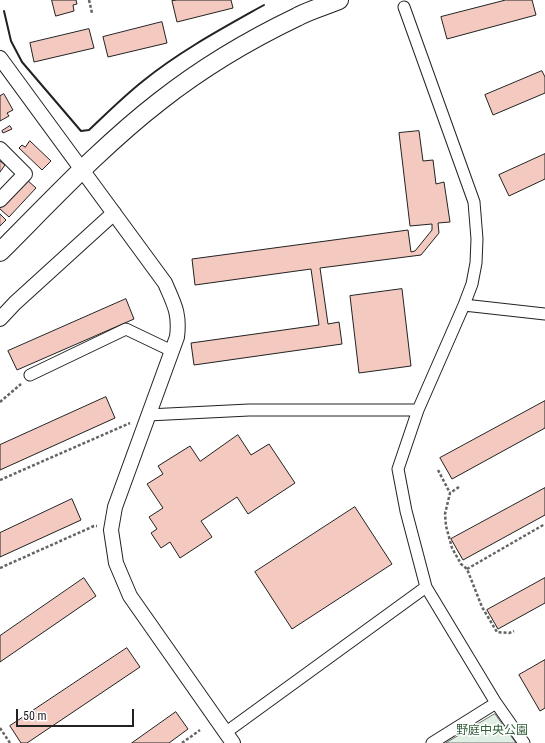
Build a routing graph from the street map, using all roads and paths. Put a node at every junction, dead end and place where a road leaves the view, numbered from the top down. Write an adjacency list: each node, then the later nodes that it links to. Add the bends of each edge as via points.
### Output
1 (89, 0): 4 (path)
2 (339, 0): 7 (street, via 270,30 204,69 161,100)
3 (404, 7): 11 (street, via 474,202 476,263)
4 (92, 13)
5 (0, 58): 7 (street)
6 (0, 149): 8 (street, via 25,174)
7 (82, 170): 9 (street); 10 (street)
8 (0, 200)
9 (114, 213): 13 (street); 14 (street, via 165,283 176,308 179,324)
10 (0, 252)
11 (464, 305): 12 (street); 17 (street)
12 (545, 314)
13 (0, 319)
14 (172, 351): 15 (street, via 126,329); 18 (street)
15 (30, 375): 16 (path)
16 (0, 402)
17 (418, 410): 18 (street, via 249,410); 28 (street, via 398,469)
18 (148, 415): 25 (street, via 115,507)
19 (133, 422): 21 (path)
20 (438, 470): 23 (path)
21 (0, 480)
22 (459, 486): 23 (path)
23 (450, 493): 27 (path, via 445,514 446,526 452,548 461,564)
24 (545, 524): 27 (path)
25 (112, 526): 26 (path, via 94,526); 33 (street, via 116,564 130,596)
26 (0, 568)
27 (467, 568): 29 (path, via 482,607 497,632)
28 (426, 587): 30 (street); 33 (street)
29 (514, 631)
30 (496, 702): 36 (street); 37 (street)
31 (0, 728): 34 (path)
32 (200, 730): 35 (path)
33 (229, 738)
34 (10, 743)
35 (182, 743)
36 (432, 743)
37 (524, 743)

